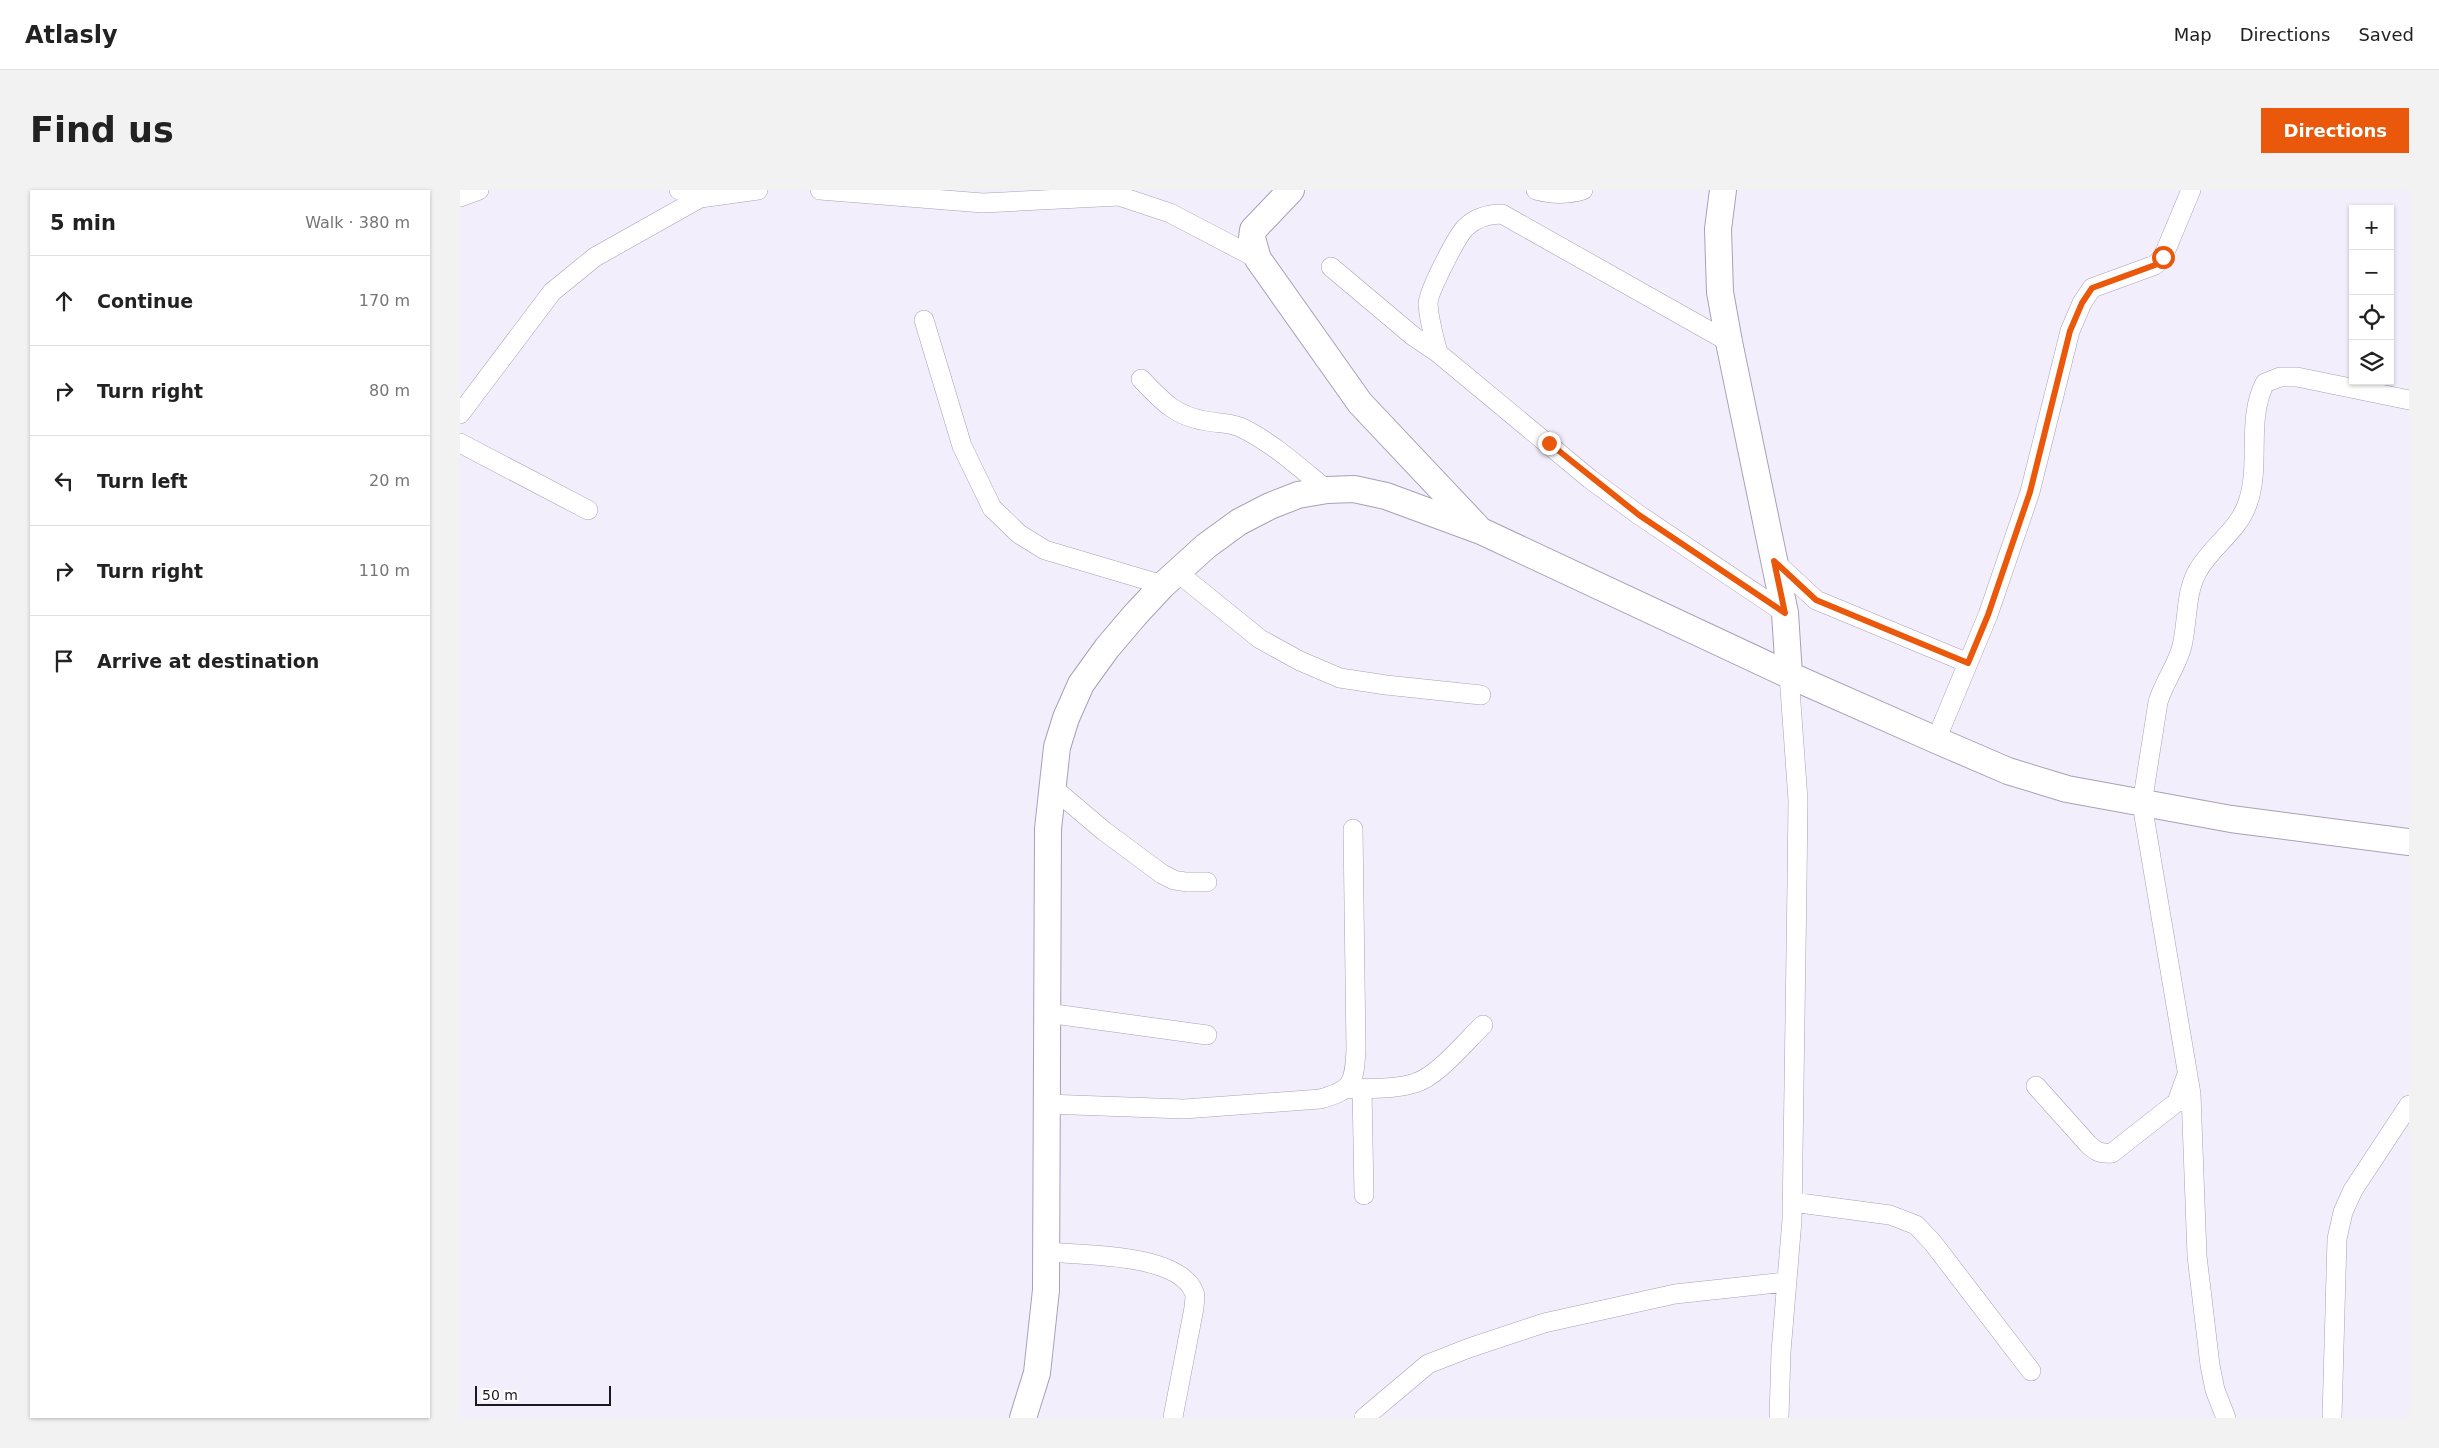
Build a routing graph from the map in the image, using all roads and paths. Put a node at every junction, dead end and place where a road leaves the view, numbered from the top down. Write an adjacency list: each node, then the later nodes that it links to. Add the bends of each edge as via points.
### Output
1 (479, 190): 12 (street)
2 (679, 190): 13 (street)
3 (758, 190): 13 (street)
4 (820, 190): 11 (street, via 983,202)
5 (1536, 190): 6 (street, via 1573,193)
6 (1583, 190)
7 (1723, 190): 17 (main road, via 1718,238 1720,292)
8 (2191, 190): 29 (street, via 2163,257 2155,265 2092,288 2082,303 2070,331 2030,492)
9 (1293, 192): 14 (main road, via 1253,230)
10 (1118, 193): 11 (street); 14 (street, via 1170,213)
11 (1046, 194)
12 (460, 197)
13 (700, 198): 21 (street, via 595,257 552,292)
14 (1258, 259): 25 (main road, via 1360,404)
15 (1331, 267): 18 (street)
16 (924, 320): 27 (street, via 962,446 992,508 1019,534 1045,550)
17 (1729, 342): 18 (street, via 1502,214 1485,214 1464,229 1440,271 1428,302); 26 (main road)
18 (1438, 354): 28 (street, via 1639,515)
19 (1141, 379): 23 (street, via 1179,414 1238,426 1257,436)
20 (2409, 400): 34 (street, via 2297,377 2280,377 2265,383 2258,396 2255,417 2254,484 2245,512 2228,537 2208,556 2190,588 2182,646 2158,702)
21 (460, 414)
22 (460, 443): 24 (street)
23 (1327, 490): 25 (main road, via 1354,489 1386,496); 27 (main road, via 1298,495 1239,522 1206,546)
24 (588, 510)
25 (1480, 531): 30 (main road)
26 (1774, 561): 28 (main road); 29 (street, via 1816,600)
27 (1170, 579): 31 (street, via 1260,639 1340,678); 33 (main road, via 1107,648 1081,684 1057,747)
28 (1785, 613): 30 (main road)
29 (1968, 663): 32 (street)
30 (1789, 675): 32 (main road); 47 (street, via 1798,800)
31 (1481, 695)
32 (1936, 740): 34 (main road, via 2008,771 2067,789)
33 (1052, 787): 37 (street, via 1162,874 1174,880); 38 (main road, via 1048,829)
34 (2142, 804): 36 (main road); 41 (street)
35 (1354, 829): 43 (street)
36 (2409, 842)
37 (1207, 882)
38 (1047, 1013): 40 (street); 44 (main road)
39 (1483, 1024): 43 (street, via 1435,1071 1417,1083)
40 (1207, 1035)
41 (2187, 1073): 42 (street, via 2177,1102 2112,1153 2096,1151 2088,1144); 55 (street, via 2194,1138 2197,1256 2210,1365)
42 (2036, 1086)
43 (1354, 1089): 44 (street, via 1320,1099 1184,1109); 46 (street)
44 (1046, 1104): 48 (main road)
45 (2409, 1105): 56 (street, via 2353,1190 2343,1212 2337,1239)
46 (1364, 1195)
47 (1792, 1202): 49 (street); 50 (street, via 1890,1215 1916,1225)
48 (1046, 1252): 51 (street, via 1152,1261 1184,1278 1194,1293 1194,1308); 52 (main road, via 1046,1290 1037,1373)
49 (1786, 1282): 53 (street, via 1675,1294 1534,1326 1428,1364); 54 (street)
50 (2032, 1371)
51 (1173, 1417)
52 (1023, 1418)
53 (1364, 1418)
54 (1780, 1418)
55 (2226, 1418)
56 (2332, 1418)

